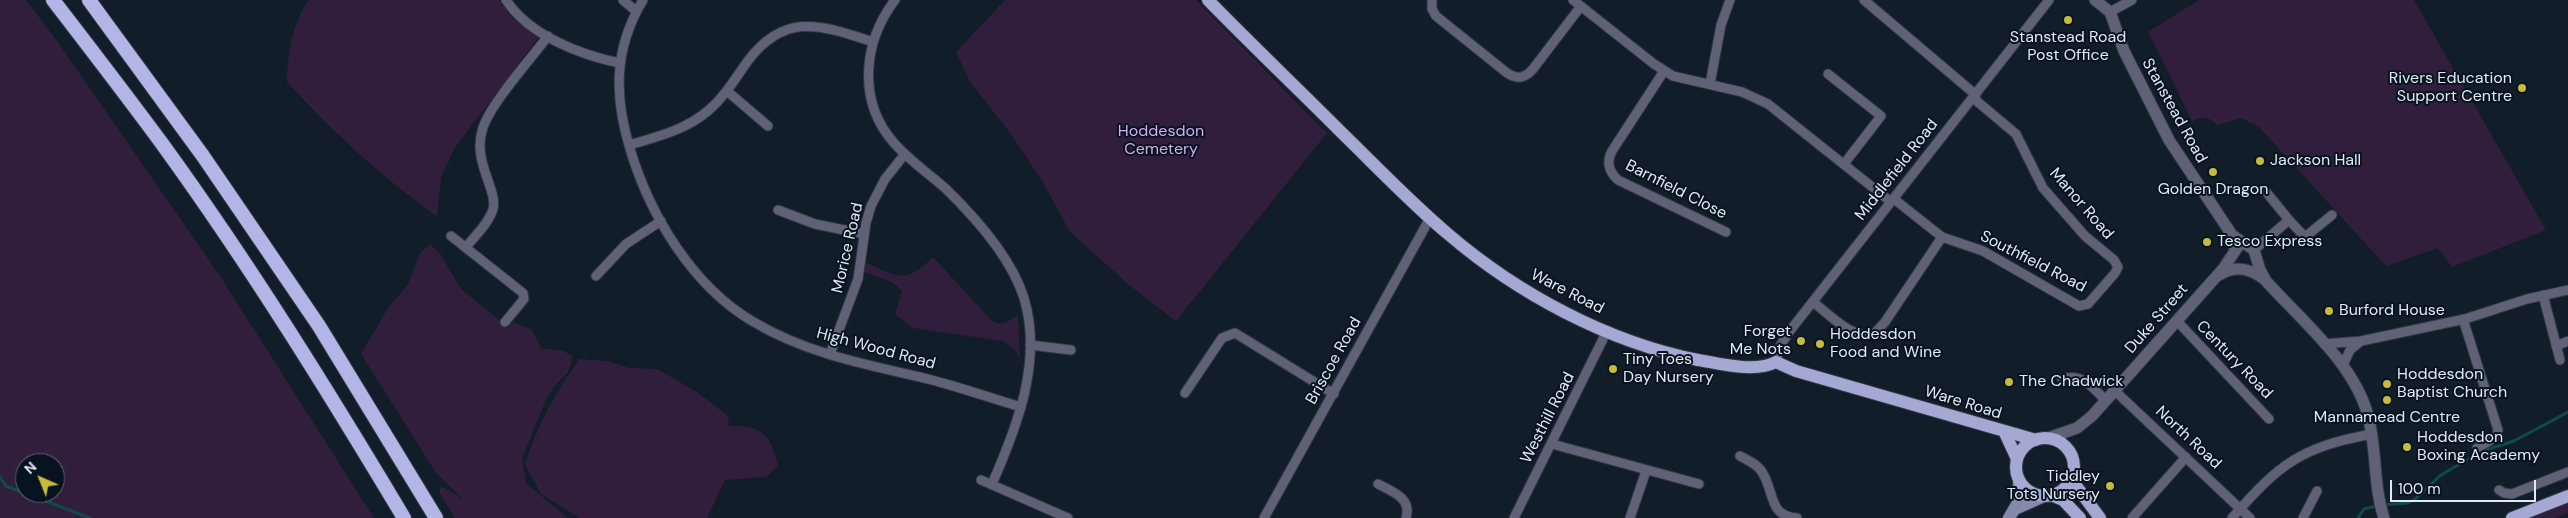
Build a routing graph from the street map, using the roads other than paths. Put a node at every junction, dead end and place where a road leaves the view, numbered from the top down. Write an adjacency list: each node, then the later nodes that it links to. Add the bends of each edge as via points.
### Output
1 (53, 0): 95 (highway, via 203,202 332,397)
2 (89, 0): 96 (highway, via 198,148 320,326)
3 (506, 0): 18 (street, via 522,18)
4 (622, 0): 16 (street)
5 (642, 0): 16 (street, High Wood Road)
6 (895, 0): 19 (street)
7 (1208, 0): 34 (main road, Ware Road)
8 (1432, 0): 15 (street, via 1436,16 1517,78 1530,73)
9 (1573, 0): 15 (street, Southfield Road)
10 (1730, 0): 23 (street, via 1719,35)
11 (2049, 0): 25 (street, Middlefield Road)
12 (2096, 0): 17 (street)
13 (2132, 0): 17 (street)
14 (1866, 1): 25 (street, Manor Road)
15 (1584, 5): 21 (street, Southfield Road)
16 (636, 11): 20 (street, High Wood Road, via 624,38)
17 (2110, 12): 39 (street, Stanstead Road, via 2120,43 2159,124)
18 (548, 36): 20 (street, via 576,52); 43 (street, via 484,123 479,151 493,207 488,219)
19 (873, 42): 24 (street, via 816,26 788,28 760,48); 28 (street, via 868,75 873,108 888,136)
20 (620, 63): 27 (street, High Wood Road, via 619,89)
21 (1664, 71): 23 (street, Southfield Road, via 1684,80); 37 (street, Barnfield Close, via 1612,151 1610,170 1618,180)
22 (1828, 74): 29 (street, via 1881,116)
23 (1710, 84): 29 (street, Southfield Road, via 1747,94 1775,108)
24 (727, 91): 26 (street); 27 (street, via 690,123 668,134)
25 (1974, 97): 31 (street, Middlefield Road); 45 (street, Manor Road, via 2016,134 2036,177 2048,194 2085,236)
26 (768, 126)
27 (629, 145): 36 (street, High Wood Road)
28 (905, 154): 38 (street, Morice Road, via 877,192); 59 (street, via 958,202 1000,252 1024,299)
29 (1844, 164): 31 (street, Southfield Road)
30 (2267, 193): 35 (street)
31 (1892, 201): 41 (street, Southfield Road); 51 (street, Middlefield Road)
32 (778, 210): 38 (street, via 816,224)
33 (2332, 215): 35 (street, via 2305,237)
34 (1430, 218): 55 (main road, Ware Road, via 1504,276 1552,305); 69 (street, Briscoe Road)
35 (2289, 220): 42 (street)
36 (661, 221): 46 (street, via 626,244); 62 (street, High Wood Road, via 695,269 733,307 771,331)
37 (1726, 232)
38 (864, 234): 62 (street, Morice Road, via 858,280)
39 (2232, 235): 42 (street); 44 (street)
40 (452, 236): 43 (street)
41 (1942, 237): 45 (street, Southfield Road, via 1983,251 2082,306 2090,302 2115,272 2118,267); 51 (street, via 1874,334 1864,335 1851,330)
42 (2250, 246): 44 (street, via 2238,246); 48 (street)
43 (466, 247): 54 (street, via 523,293 524,299)
44 (2235, 250): 47 (street, Duke Street)
45 (2114, 260)
46 (596, 276)
47 (2215, 278): 48 (street, via 2229,270 2245,269); 53 (street, Duke Street)
48 (2266, 280): 58 (street)
49 (2568, 290): 50 (street)
50 (2543, 295): 52 (street); 60 (street)
51 (1813, 302): 64 (street, Middlefield Road, via 1780,346)
52 (2463, 319): 57 (street); 77 (street, via 2498,430 2496,437)
53 (2177, 321): 67 (street, Duke Street); 72 (street, Century Road)
54 (506, 322)
55 (1607, 331): 64 (main road, Ware Road, via 1661,351 1707,361 1756,366); 76 (street, Westhill Road)
56 (2568, 340): 60 (street)
57 (2362, 341): 58 (street); 65 (street, via 2350,350)
58 (2324, 344): 65 (street)
59 (1030, 345): 61 (street); 71 (street)
60 (2556, 346): 63 (street)
61 (1071, 350)
62 (830, 354): 71 (street, High Wood Road)
63 (2560, 360)
64 (1776, 362): 73 (main road, Ware Road, via 1796,371)
65 (2343, 365): 74 (street, via 2361,395)
66 (2062, 379): 70 (street, via 2073,376 2083,379)
67 (2115, 391): 70 (street, Duke Street); 79 (street, North Road)
68 (1185, 393): 69 (street, via 1222,338 1235,333)
69 (1334, 394): 98 (street, Briscoe Road)
70 (2106, 401): 75 (street, Duke Street, via 2076,428)
71 (1021, 407): 86 (street)
72 (2269, 419)
73 (2005, 433): 75 (main road, Ware Road); 80 (main road, Ware Road)
74 (2372, 434): 93 (street, via 2327,444 2294,458 2270,476); 109 (street)
75 (2042, 439): 80 (main road, via 2027,444); 83 (main road, via 2064,445 2073,463)
76 (1552, 444): 81 (street); 100 (street, Westhill Road)
77 (2477, 448)
78 (1740, 456): 102 (street, via 1761,471 1778,512 1785,517)
79 (2186, 457): 93 (street, North Road); 105 (street)
80 (2017, 459): 85 (main road)
81 (1646, 471): 88 (street); 101 (street)
82 (2568, 472): 89 (street, via 2512,494)
83 (2071, 479): 91 (main road, via 2063,489); 104 (main road)
84 (981, 480): 86 (street)
85 (2019, 480): 91 (main road, via 2028,491); 94 (main road, via 2020,491)
86 (992, 484): 97 (street)
87 (1378, 484): 99 (street, via 1403,498 1408,506)
88 (1699, 484)
89 (2499, 490)
90 (2317, 491): 108 (street)
91 (2047, 496): 94 (main road); 103 (main road, via 2064,500)
92 (2568, 496): 110 (main road)
93 (2241, 508): 106 (street); 107 (street, North Road)
94 (2013, 513)
95 (404, 518)
96 (436, 518)
97 (1068, 518)
98 (1264, 518)
99 (1406, 518)
100 (1514, 518)
101 (1630, 518)
102 (1797, 518)
103 (2080, 518)
104 (2100, 518)
105 (2132, 518)
106 (2232, 518)
107 (2250, 518)
108 (2302, 518)
109 (2384, 518)
110 (2512, 518)

